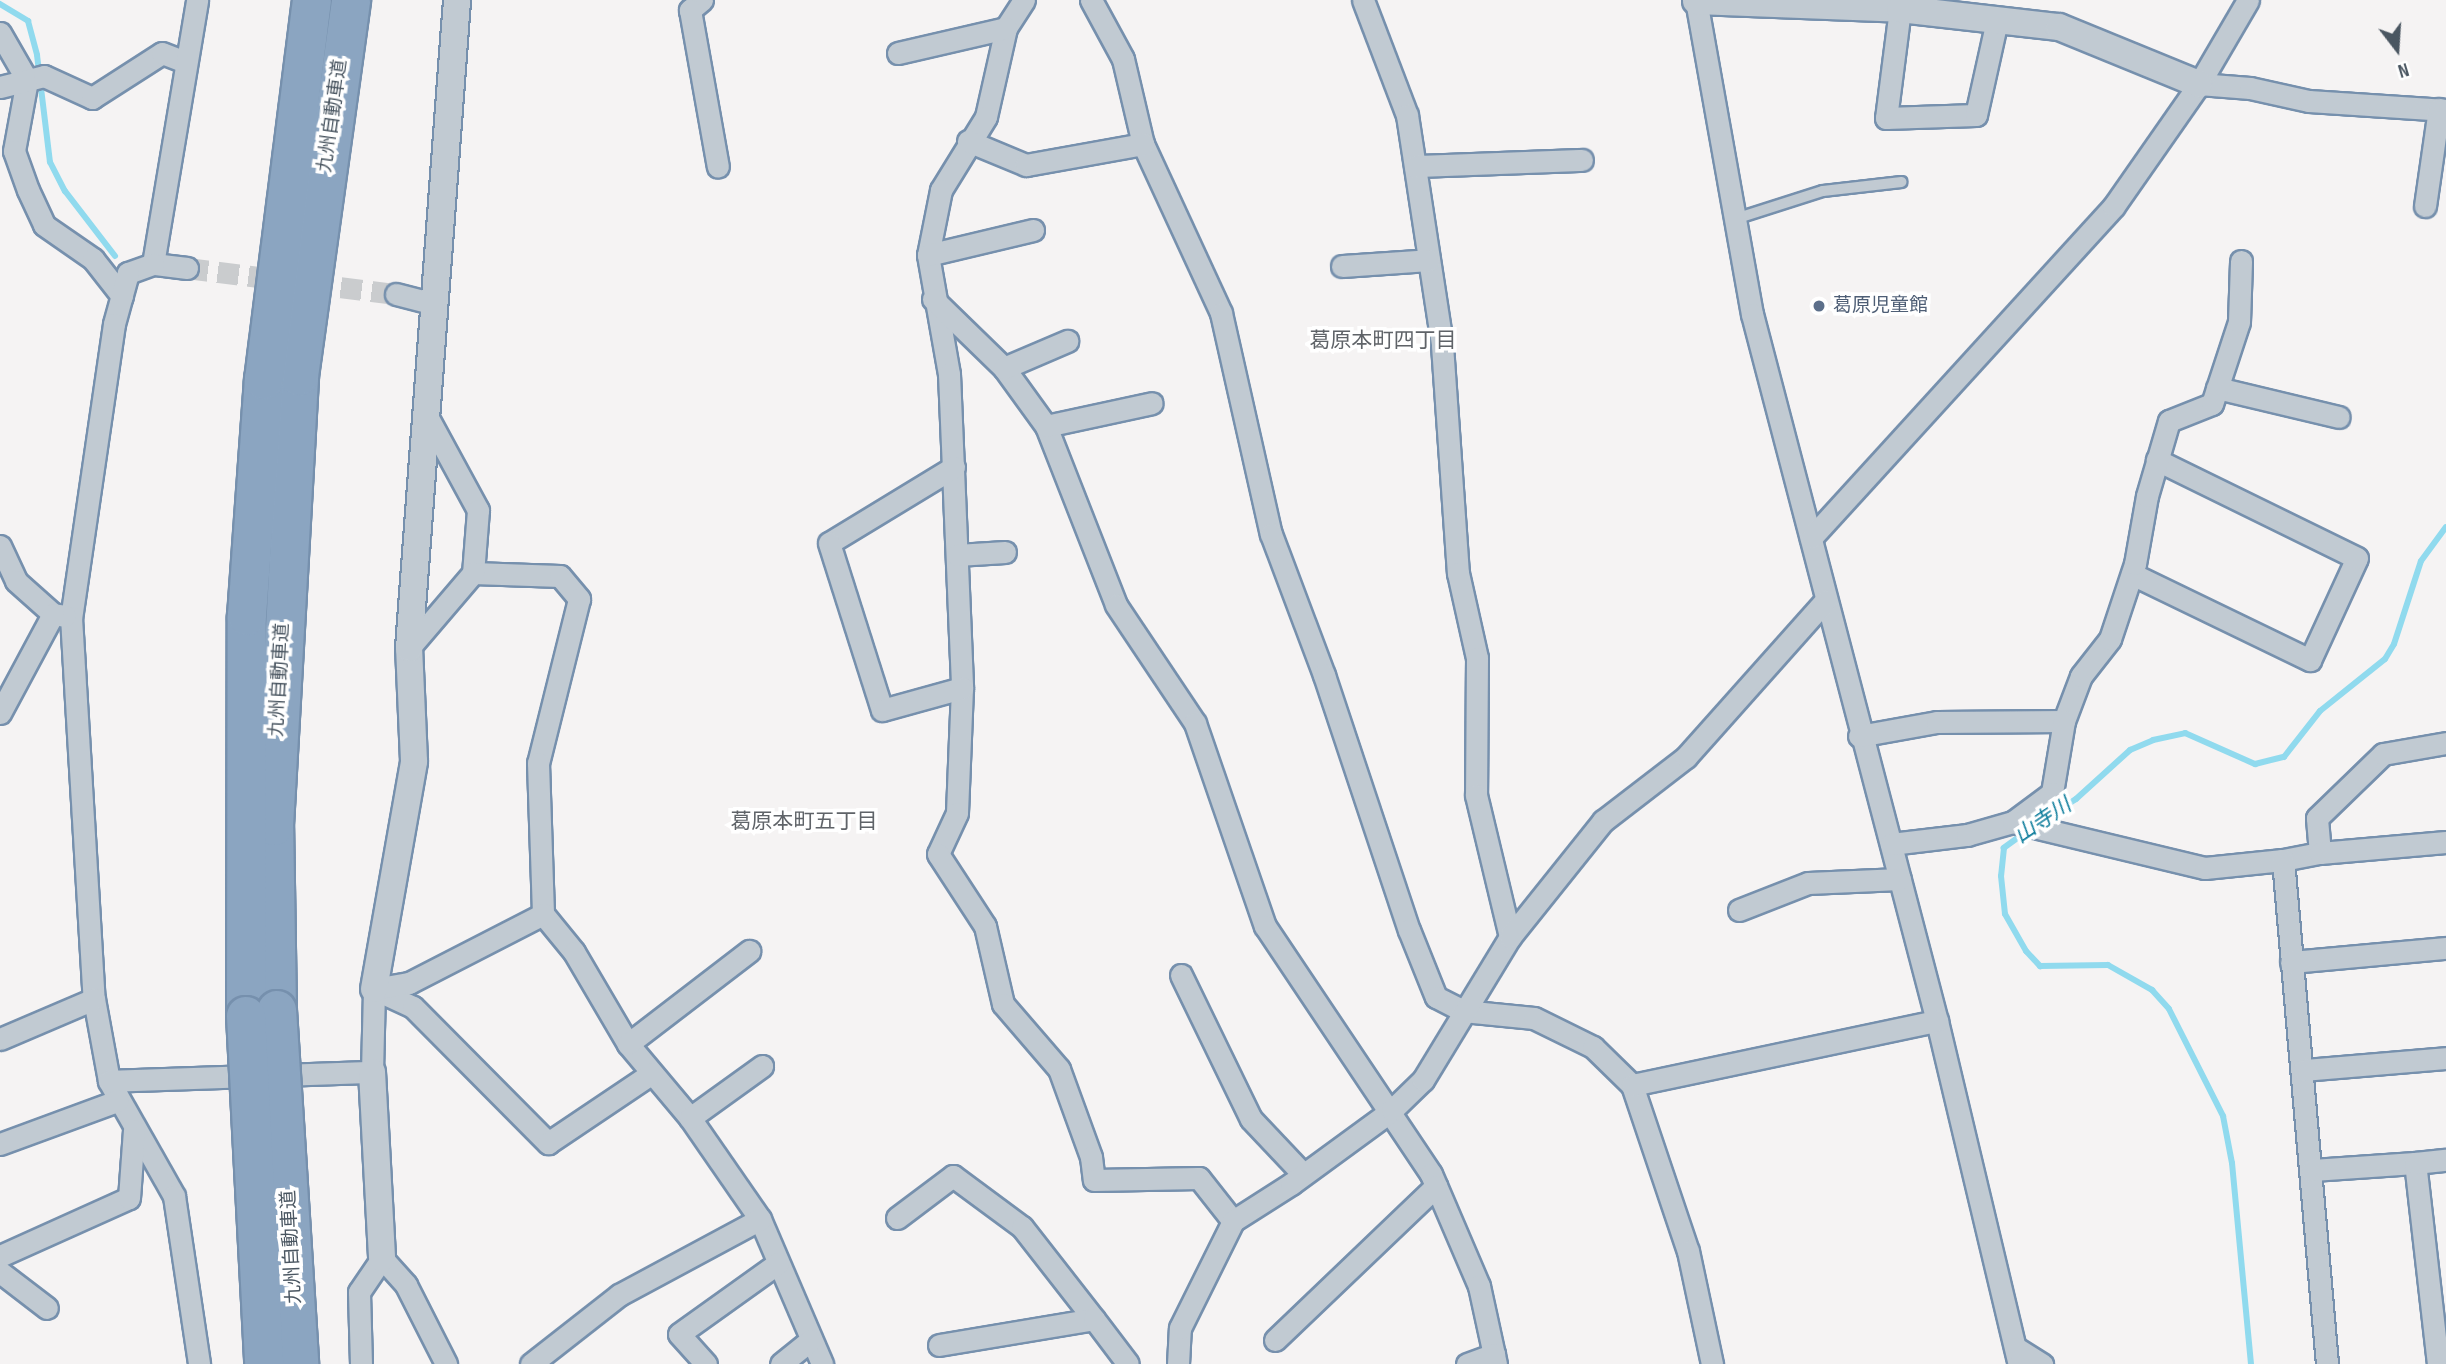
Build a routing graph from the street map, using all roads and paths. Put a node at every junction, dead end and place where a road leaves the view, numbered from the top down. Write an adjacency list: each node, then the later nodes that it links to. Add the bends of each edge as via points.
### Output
1 (197, 0): 16 (street)
2 (312, 0): 79 (highway, 九州自動車道, via 265,367 248,602 243,828)
3 (351, 0): 79 (highway, 九州自動車道, via 299,376)
4 (457, 0): 39 (street)
5 (702, 0): 25 (street, via 690,10)
6 (1024, 0): 13 (street)
7 (1091, 0): 22 (street, via 1123,60)
8 (1363, 0): 24 (street, via 1407,115)
9 (1696, 0): 11 (street); 28 (street)
10 (2248, 0): 18 (street)
11 (1900, 9): 12 (street); 12 (street, via 1886,118 1976,115)
12 (1997, 20): 18 (street, via 2059,27)
13 (1006, 27): 15 (street); 21 (street, via 986,117)
14 (0, 33): 17 (street)
15 (898, 53)
16 (185, 62): 17 (street, via 162,53 92,98 44,76); 33 (street)
17 (27, 80): 19 (street); 37 (street, via 14,151 28,190 44,225 93,259)
18 (2199, 84): 20 (street, via 2250,88 2309,101); 49 (street, via 2114,206)
19 (0, 87)
20 (2443, 109): 27 (street)
21 (968, 141): 22 (street, via 1026,165); 30 (street, via 941,190)
22 (1143, 144): 78 (street, via 1221,313 1271,534 1324,675 1409,930 1436,997)
23 (1582, 160): 24 (street)
24 (1415, 166): 31 (street)
25 (718, 167)
26 (1902, 182): 28 (lane, via 1823,191)
27 (2426, 206)
28 (1735, 219): 49 (street, via 1752,314)
29 (1033, 230): 30 (street)
30 (928, 255): 38 (street)
31 (1429, 260): 34 (street); 71 (street, via 1442,345 1458,573 1477,658 1476,795)
32 (2241, 261): 42 (street, via 2239,322)
33 (153, 264): 35 (street); 37 (street, via 128,273)
34 (1342, 266)
35 (187, 268)
36 (396, 294): 39 (street)
37 (122, 296): 56 (street)
38 (933, 299): 41 (street); 48 (street, via 949,374)
39 (435, 304): 45 (street)
40 (1068, 341): 41 (street)
41 (1003, 368): 46 (street)
42 (2217, 388): 44 (street); 47 (street, via 2212,404 2169,421)
43 (1152, 402): 46 (street)
44 (2339, 417)
45 (428, 418): 53 (street, via 478,510); 57 (street)
46 (1046, 426): 91 (street, via 1116,605 1195,723 1265,926 1336,1038)
47 (2157, 460): 54 (street); 54 (street, via 2357,558 2310,660)
48 (954, 467): 52 (street); 58 (street, via 829,542 882,709)
49 (1811, 538): 55 (street)
50 (0, 546): 56 (street, via 16,581)
51 (1005, 552): 52 (street)
52 (957, 555): 58 (street)
53 (473, 573): 57 (street); 70 (street, via 560,576 579,599 538,763)
54 (2132, 574): 60 (street, via 2110,639 2081,676)
55 (1826, 600): 61 (street); 71 (street, via 1686,757 1603,821)
56 (62, 616): 59 (street); 77 (street)
57 (409, 648): 76 (street, via 414,761)
58 (962, 688): 102 (street, via 957,813 938,854 985,926 1003,1004 1059,1069 1091,1157 1094,1180 1199,1178)
59 (0, 713)
60 (2064, 721): 61 (street, via 1937,722); 63 (street, via 2052,793)
61 (1859, 736): 65 (street)
62 (2446, 743): 66 (street, via 2383,754 2317,818)
63 (2015, 822): 65 (street, via 1967,835); 67 (street, via 2205,868)
64 (2446, 842): 66 (street)
65 (1891, 845): 68 (street)
66 (2320, 853): 67 (street)
67 (2283, 860): 74 (street)
68 (1900, 879): 69 (street, via 1808,883); 80 (street)
69 (1739, 910)
70 (543, 914): 76 (street, via 409,983); 82 (street, via 574,953)
71 (1510, 937): 78 (street)
72 (2446, 948): 74 (street)
73 (749, 951): 82 (street)
74 (2291, 962): 85 (street)
75 (1181, 975): 98 (street, via 1251,1119)
76 (374, 989): 86 (street); 87 (street, via 413,1007 548,1143)
77 (94, 999): 81 (street); 88 (street)
78 (1463, 1011): 89 (street, via 1534,1018 1593,1047); 91 (street, via 1423,1080)
79 (261, 1013): 116 (highway, 九州自動車道, bridge); 117 (highway, 九州自動車道, bridge)
80 (1937, 1021): 89 (street); 112 (street)
81 (0, 1039)
82 (628, 1044): 87 (street)
83 (2446, 1058): 85 (street)
84 (762, 1066): 92 (street)
85 (2304, 1070): 97 (street)
86 (372, 1072): 88 (street); 104 (street)
87 (652, 1073): 92 (street)
88 (108, 1081): 90 (street)
89 (1632, 1085): 126 (street, via 1688,1251)
90 (117, 1101): 93 (street); 94 (street)
91 (1392, 1110): 98 (street); 99 (street)
92 (690, 1118): 101 (street)
93 (134, 1130): 103 (street, via 129,1198); 115 (street, via 174,1196)
94 (0, 1144)
95 (2446, 1160): 96 (street)
96 (2414, 1163): 97 (street); 129 (street)
97 (2312, 1170): 128 (street)
98 (1303, 1174): 102 (street)
99 (1436, 1186): 110 (street); 113 (street, via 1479,1286)
100 (897, 1218): 108 (street, via 953,1176 1022,1227)
101 (760, 1219): 105 (street); 120 (street, via 619,1295)
102 (1233, 1221): 114 (street, via 1180,1328)
103 (0, 1256)
104 (382, 1258): 118 (street, via 359,1292); 119 (street, via 406,1284)
105 (778, 1263): 109 (street); 121 (street, via 679,1334)
106 (0, 1272): 107 (street)
107 (47, 1308)
108 (1094, 1319): 111 (street); 124 (street)
109 (811, 1340): 122 (street); 123 (street)
110 (1275, 1340)
111 (939, 1345)
112 (2017, 1356): 127 (street)
113 (1495, 1359): 125 (street)
114 (1182, 1362)
115 (199, 1364)
116 (264, 1364)
117 (299, 1364)
118 (361, 1364)
119 (446, 1364)
120 (531, 1364)
121 (706, 1364)
122 (781, 1364)
123 (822, 1364)
124 (1128, 1364)
125 (1467, 1364)
126 (1712, 1364)
127 (2042, 1364)
128 (2327, 1364)
129 (2438, 1364)

